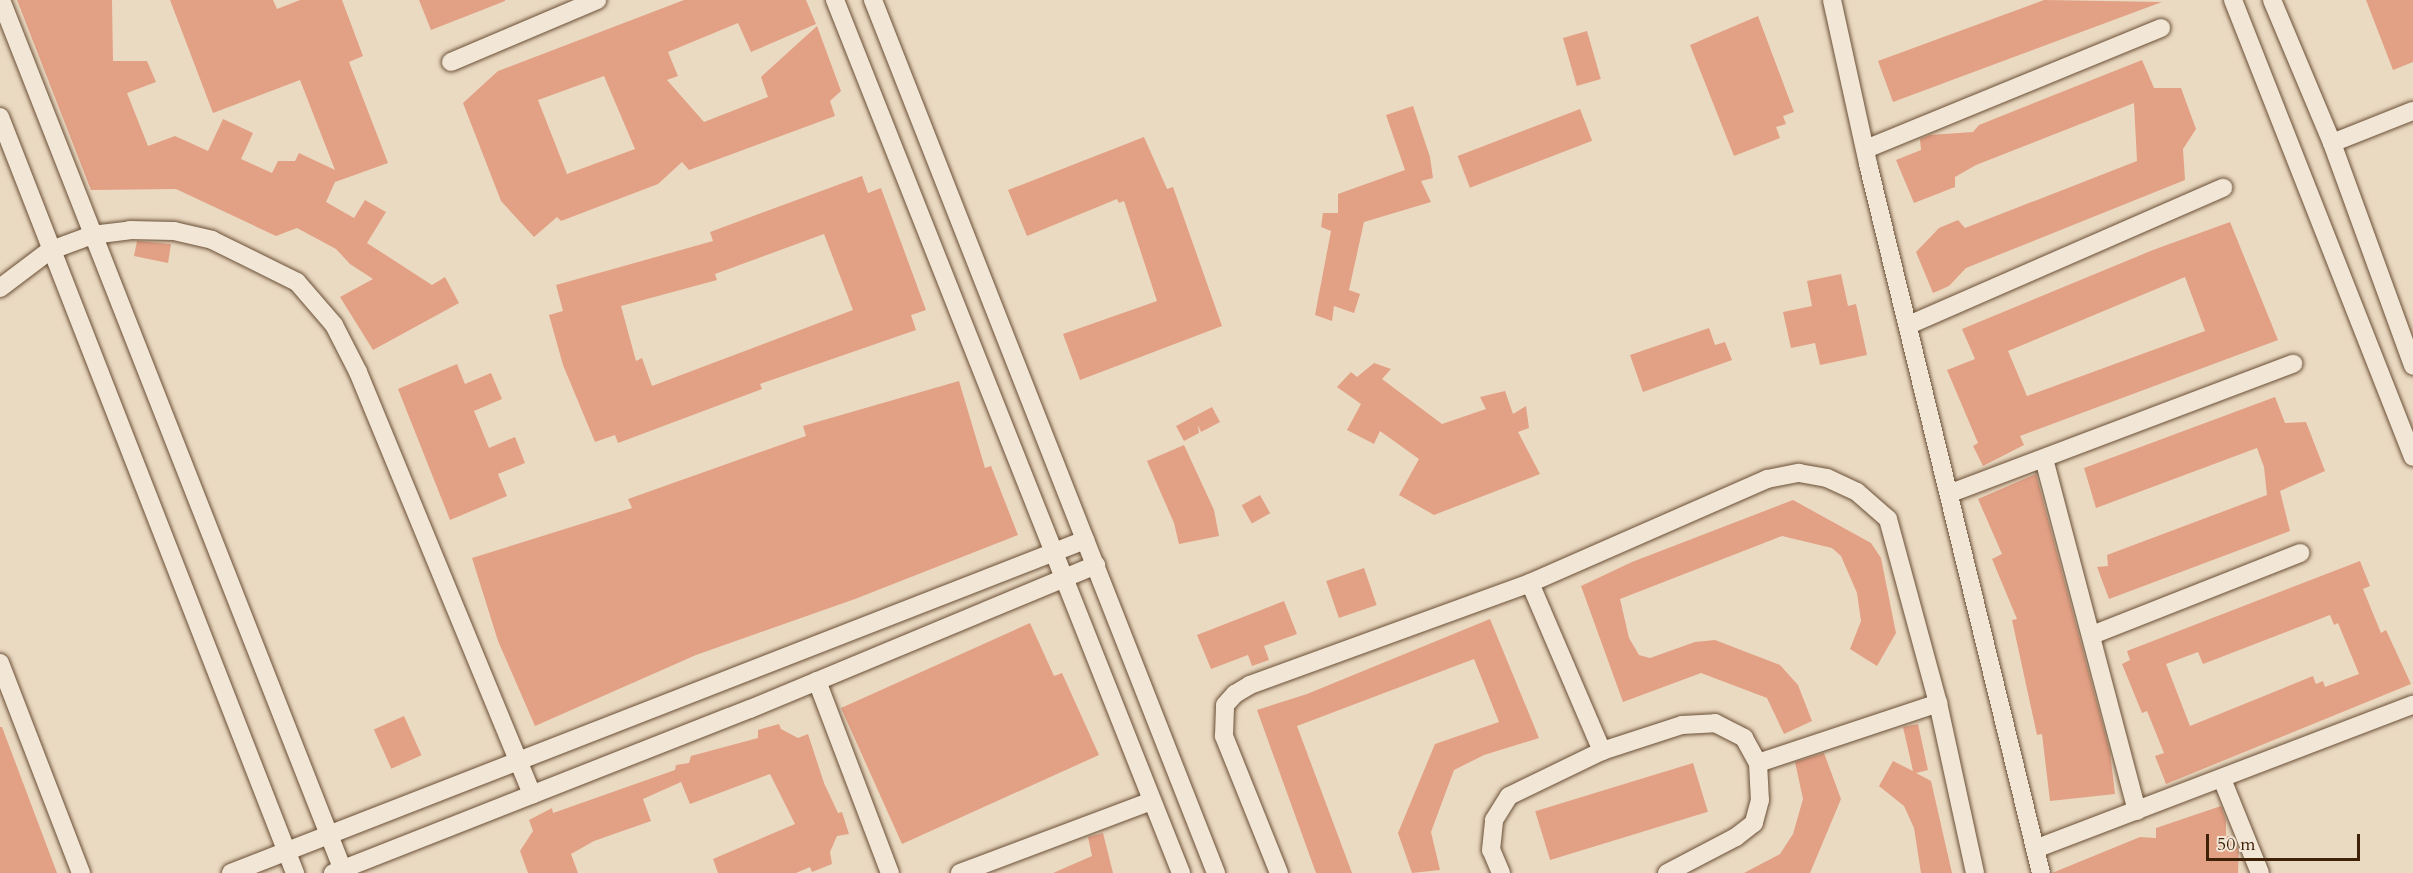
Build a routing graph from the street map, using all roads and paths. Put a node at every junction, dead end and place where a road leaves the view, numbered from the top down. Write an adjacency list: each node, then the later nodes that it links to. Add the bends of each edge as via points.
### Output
1 (1, 0): 15 (street)
2 (597, 0): 9 (street)
3 (835, 0): 25 (street)
4 (873, 0): 24 (street)
5 (1832, 0): 13 (street)
6 (2232, 0): 21 (street)
7 (2272, 0): 12 (street)
8 (2161, 28): 13 (street)
9 (451, 62)
10 (2413, 111): 12 (street)
11 (0, 117): 16 (street)
12 (2332, 143): 20 (street)
13 (1866, 148): 18 (street)
14 (2223, 188): 18 (street)
15 (92, 235): 16 (street); 36 (street, via 129,230 174,231 212,240 297,282 334,325 358,372); 42 (street)
16 (49, 251): 17 (street); 44 (street)
17 (0, 288)
18 (1910, 325): 23 (street)
19 (2293, 364): 22 (street)
20 (2413, 366)
21 (2413, 457)
22 (2044, 459): 23 (street); 30 (street)
23 (1951, 493): 43 (street)
24 (1085, 540): 25 (street); 27 (street)
25 (1054, 552): 28 (street); 36 (street)
26 (2300, 553): 30 (street)
27 (1096, 565): 28 (street); 52 (street)
28 (1065, 578): 32 (street); 40 (street)
29 (1530, 583): 33 (street, via 1767,479 1799,473 1827,478 1857,492 1888,519); 35 (street); 53 (street, via 1250,685 1226,705 1224,736)
30 (2092, 634): 41 (street)
31 (0, 663): 46 (street)
32 (817, 681): 39 (street); 49 (street)
33 (1938, 703): 37 (street); 56 (street)
34 (2413, 705): 38 (street)
35 (1602, 751): 37 (street, via 1682,725 1715,723 1744,738); 54 (street, via 1509,796 1494,820 1491,850)
36 (519, 763): 39 (street); 42 (street)
37 (1758, 763): 55 (street, via 1760,800 1754,823 1736,837)
38 (2222, 779): 41 (street); 58 (street)
39 (532, 795): 45 (street)
40 (1152, 801): 50 (street); 51 (street)
41 (2137, 811): 43 (street)
42 (329, 836): 44 (street); 45 (street)
43 (2035, 849): 57 (street)
44 (286, 850): 47 (street); 48 (street)
45 (340, 872)
46 (81, 873)
47 (231, 873)
48 (295, 873)
49 (890, 873)
50 (960, 873)
51 (1180, 873)
52 (1216, 873)
53 (1279, 873)
54 (1501, 873)
55 (1667, 873)
56 (1975, 873)
57 (2041, 873)
58 (2260, 873)

